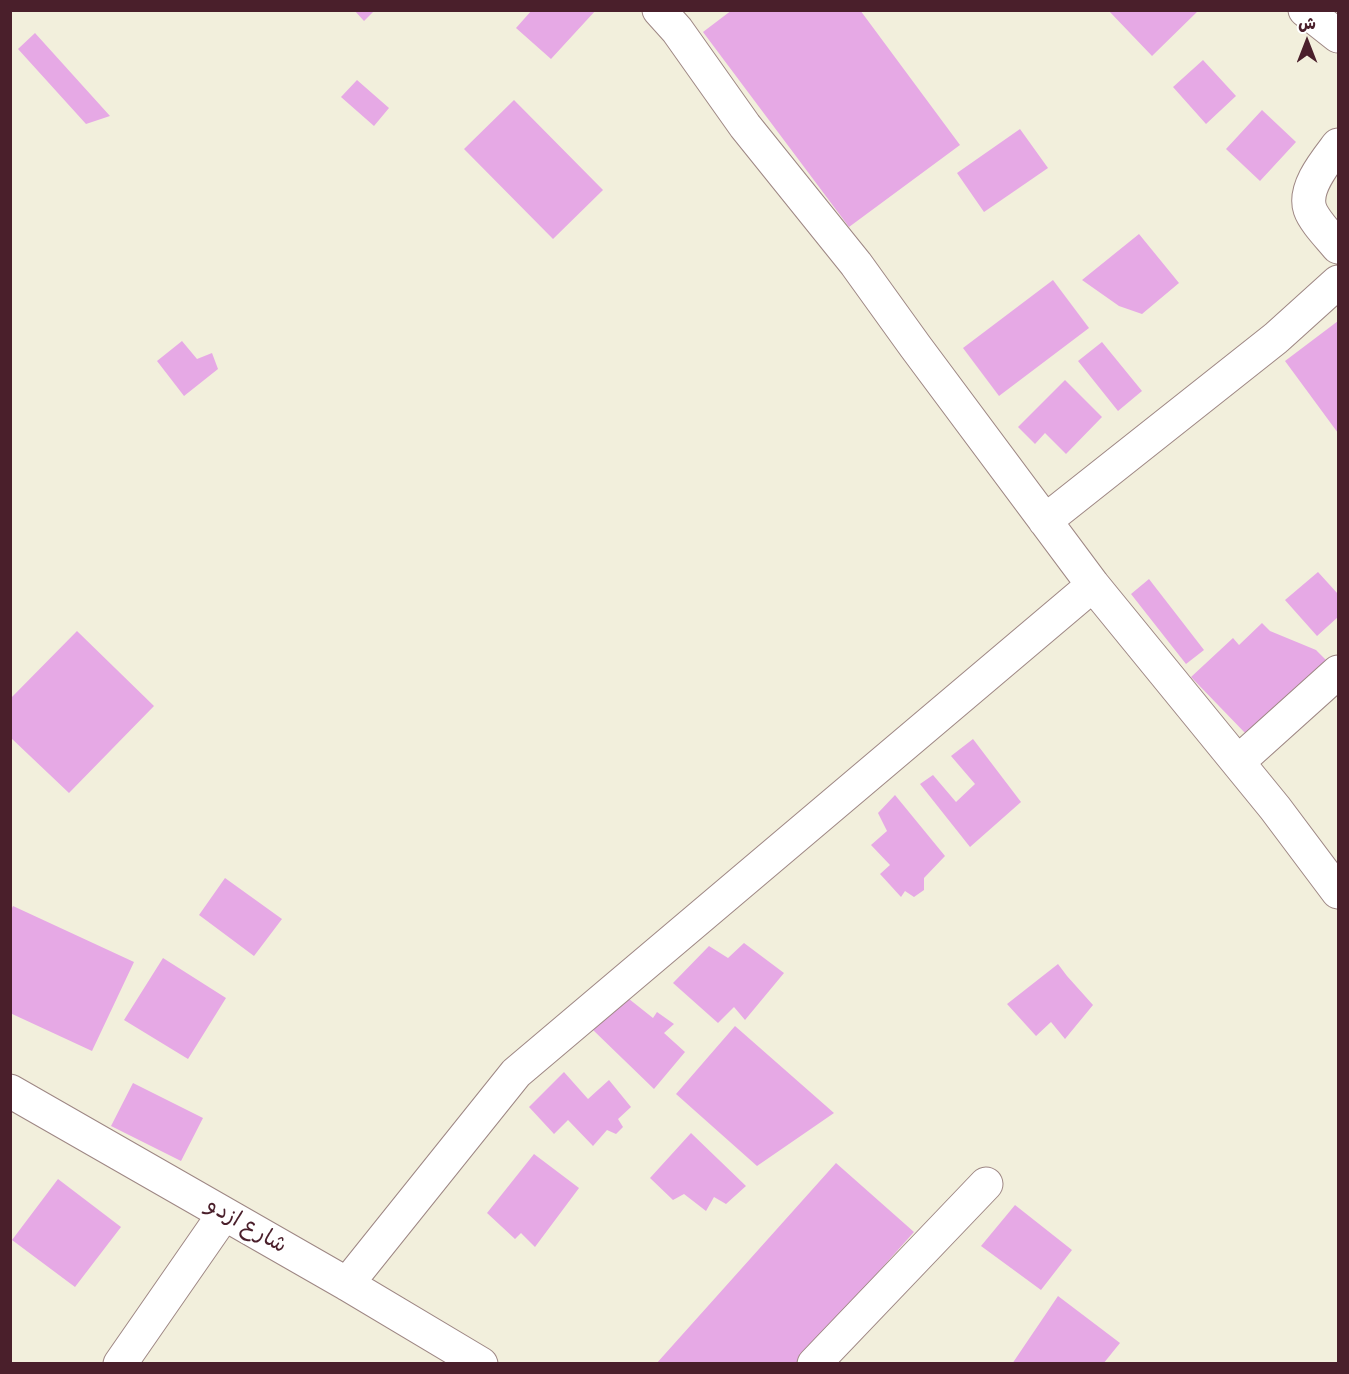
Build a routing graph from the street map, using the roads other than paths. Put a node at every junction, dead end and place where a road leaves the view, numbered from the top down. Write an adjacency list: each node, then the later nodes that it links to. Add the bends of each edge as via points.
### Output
1 (659, 10): 7 (street, via 856,264)
2 (1305, 10): 3 (street)
3 (1338, 36)
4 (1338, 145): 5 (street, via 1309,189 1309,208)
5 (1338, 247)
6 (1338, 282): 7 (street, via 1276,338)
7 (1045, 521): 8 (street)
8 (1093, 585): 10 (street); 15 (street, via 516,1073)
9 (1338, 672): 10 (street)
10 (1238, 762): 11 (street)
11 (1338, 892)
12 (10, 1091): 14 (street, شارع ازدو)
13 (986, 1184): 18 (street)
14 (224, 1214): 15 (street, شارع ازدو); 16 (street)
15 (347, 1284): 17 (street, شارع ازدو)
16 (120, 1364)
17 (481, 1364)
18 (814, 1364)

